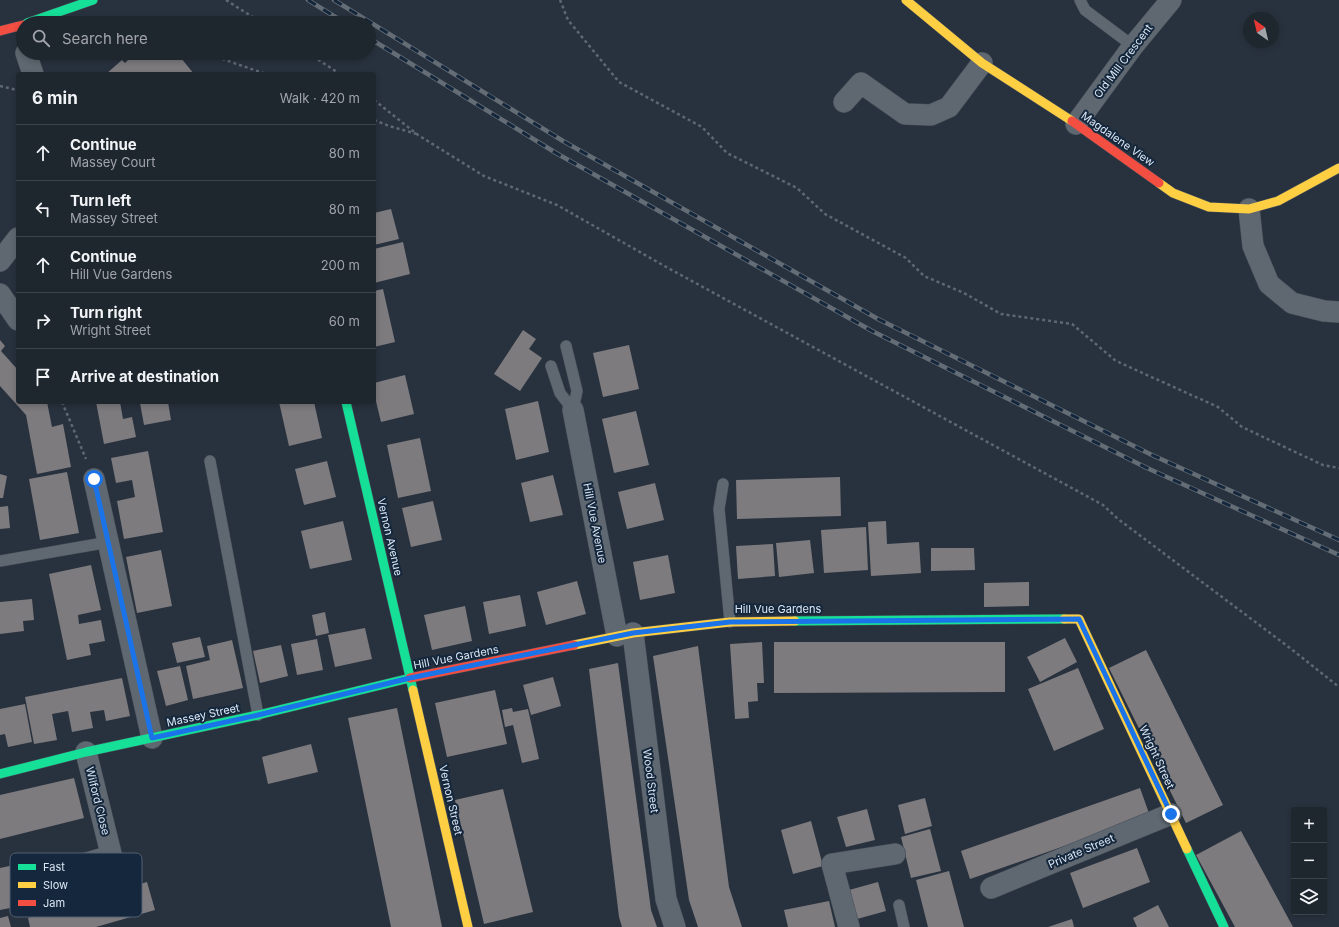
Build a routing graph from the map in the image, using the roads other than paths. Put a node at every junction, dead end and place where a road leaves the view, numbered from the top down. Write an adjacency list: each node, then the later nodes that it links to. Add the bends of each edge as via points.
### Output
1 (93, 0): 5 (street)
2 (906, 0): 8 (street, Magdalene View)
3 (1080, 0): 6 (lane, via 1085,10)
4 (1171, 0): 6 (street, Old Mill Crescent)
5 (53, 16)
6 (1133, 46): 11 (street, Old Mill Crescent)
7 (28, 60): 9 (street)
8 (982, 63): 10 (street, via 949,107 931,115 904,114 861,83); 11 (street, Magdalene View)
9 (32, 72)
10 (844, 102)
11 (1076, 124): 13 (street, Magdalene View, via 1173,193 1209,207)
12 (1339, 168): 13 (street, Magdalene View, via 1278,200)
13 (1249, 209): 17 (street, via 1253,246 1269,284 1292,303)
14 (16, 241): 15 (street)
15 (0, 261)
16 (0, 294): 18 (street)
17 (1339, 312)
18 (16, 317)
19 (566, 346): 22 (lane, via 576,391)
20 (551, 366): 22 (lane, via 560,393)
21 (346, 404): 31 (street, Vernon Avenue)
22 (573, 410): 30 (street, Hill Vue Avenue)
23 (210, 461): 32 (lane)
24 (94, 479): 26 (street)
25 (723, 484): 29 (lane, via 719,509)
26 (109, 542): 27 (lane); 33 (street)
27 (0, 561)
28 (1079, 619): 29 (street, Hill Vue Gardens); 36 (street, Wright Street)
29 (730, 622): 30 (street, Hill Vue Gardens)
30 (625, 635): 31 (street, Hill Vue Gardens); 43 (street, Wood Street, via 666,899)
31 (410, 678): 32 (street, Massey Street); 42 (street, Vernon Street)
32 (258, 715): 33 (street, Massey Street)
33 (152, 738): 34 (street, Massey Street)
34 (86, 752): 35 (street, Massey Street); 37 (street, Wilford Close)
35 (0, 774)
36 (1171, 814): 40 (street, Private Street); 46 (street, Wright Street)
37 (110, 851): 38 (lane)
38 (103, 853)
39 (895, 854): 44 (street, via 832,864)
40 (991, 888)
41 (899, 905): 45 (lane)
42 (468, 927)
43 (675, 927)
44 (849, 927)
45 (904, 927)
46 (1224, 927)

